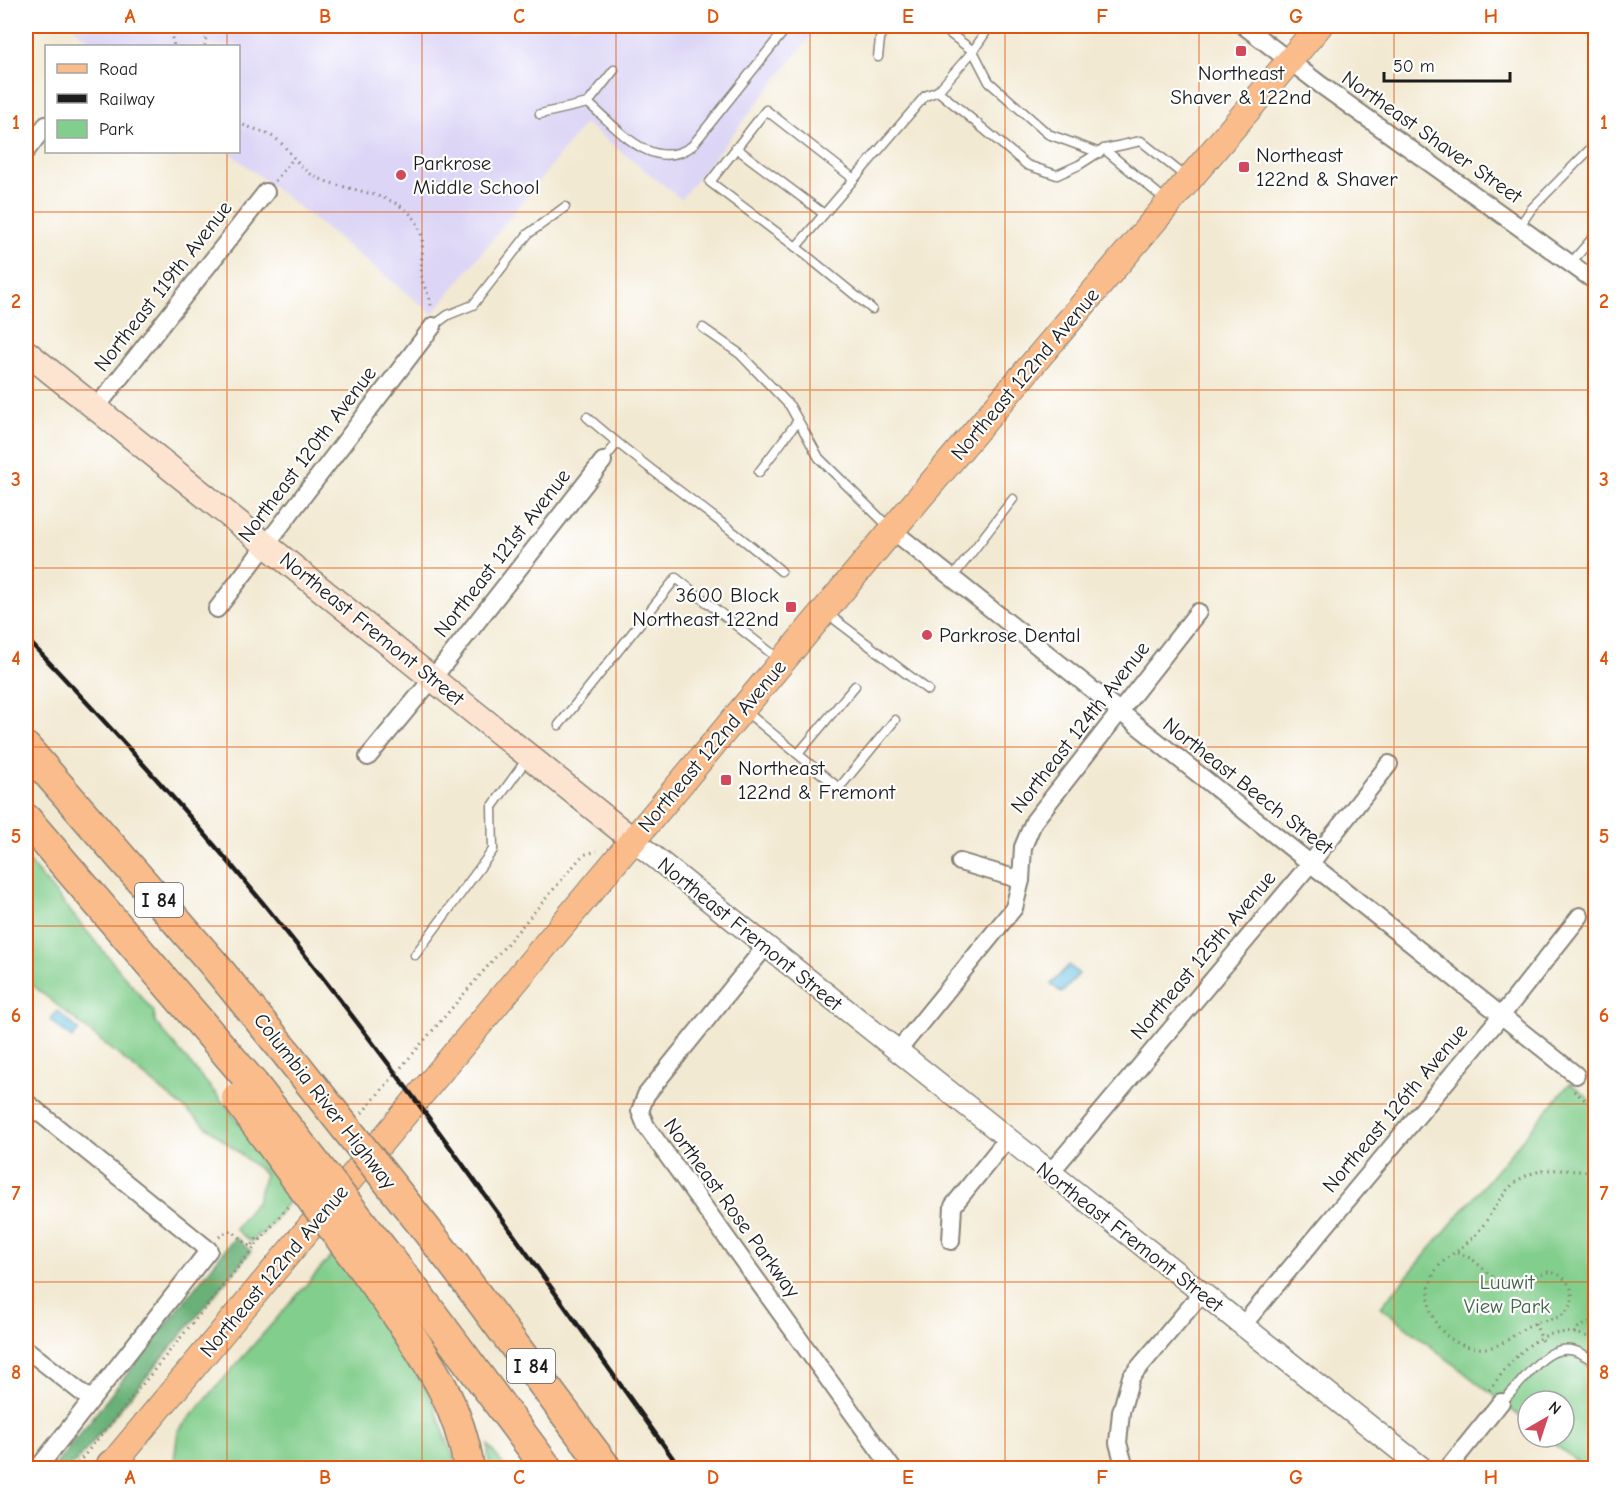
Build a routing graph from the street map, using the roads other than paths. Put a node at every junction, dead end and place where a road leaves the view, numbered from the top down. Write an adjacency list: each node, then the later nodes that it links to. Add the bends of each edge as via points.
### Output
1 (788, 26): 12 (lane, via 692,146 682,153 670,157 646,151)
2 (884, 26): 8 (lane)
3 (940, 26): 7 (lane)
4 (990, 26): 7 (lane)
5 (1244, 26): 9 (street, Northeast Shaver Street)
6 (1318, 26): 9 (main road, Northeast 122nd Avenue)
7 (973, 51): 11 (lane); 18 (lane, via 989,82 1048,134)
8 (878, 57)
9 (1289, 61): 20 (main road, Northeast 122nd Avenue); 25 (street, Northeast Shaver Street)
10 (614, 70): 12 (lane)
11 (938, 91): 18 (lane, via 1027,165 1057,175); 19 (lane, via 925,96)
12 (588, 103): 13 (lane)
13 (540, 114)
14 (45, 126): 17 (street)
15 (1596, 143): 25 (lane)
16 (736, 148): 19 (lane, via 766,110); 24 (lane); 27 (lane, via 710,182)
17 (26, 151)
18 (1102, 151): 20 (lane, via 1141,141); 22 (lane)
19 (854, 179): 24 (lane)
20 (1189, 180): 22 (main road, Northeast 122nd Avenue)
21 (266, 192): 34 (street, Northeast 119th Avenue)
22 (1169, 203): 41 (main road, Northeast 122nd Avenue)
23 (565, 207): 31 (lane, via 528,234 473,305)
24 (824, 214): 27 (lane)
25 (1519, 227): 28 (street, Northeast Shaver Street)
26 (1596, 234): 28 (lane)
27 (796, 247): 30 (lane)
28 (1570, 264): 29 (street, Northeast Shaver Street)
29 (1596, 282)
30 (872, 309)
31 (433, 326): 42 (street, Northeast 120th Avenue)
32 (703, 328): 36 (lane, via 740,354 790,406)
33 (26, 352): 34 (main road, Northeast Fremont Street)
34 (96, 408): 42 (main road, Northeast Fremont Street)
35 (587, 417): 37 (lane)
36 (797, 422): 39 (lane); 41 (lane, via 819,458)
37 (617, 443): 38 (lane); 43 (lane, via 663,481 733,529)
38 (603, 461): 49 (street, Northeast 121st Avenue)
39 (759, 472)
40 (1013, 499): 44 (lane)
41 (892, 530): 44 (street, Northeast Beech Street); 46 (main road, Northeast 122nd Avenue)
42 (266, 544): 45 (street, Northeast 120th Avenue); 49 (main road, Northeast Fremont Street)
43 (781, 571)
44 (952, 578): 53 (street, Northeast Beech Street)
45 (216, 609)
46 (825, 612): 48 (main road, Northeast 122nd Avenue); 51 (lane)
47 (1198, 612): 53 (street, Northeast 124th Avenue)
48 (783, 662): 52 (main road, Northeast 122nd Avenue); 55 (lane, via 676,578)
49 (433, 678): 58 (street, Northeast 121st Avenue); 59 (main road, Northeast Fremont Street)
50 (855, 686): 57 (lane)
51 (928, 690)
52 (744, 709): 57 (lane); 62 (main road, Northeast 122nd Avenue)
53 (1119, 712): 64 (street, Northeast Beech Street); 65 (street, Northeast 124th Avenue, via 1027,833)
54 (895, 720): 57 (lane, via 838,788)
55 (559, 725)
56 (26, 748): 87 (highway, Columbia River Highway / I 84, bridge, via 288,1055 455,1266)
57 (798, 754)
58 (368, 757)
59 (530, 757): 62 (main road, Northeast Fremont Street); 68 (lane, via 492,807 492,850)
60 (1389, 764): 64 (street, Northeast 125th Avenue)
61 (26, 820): 77 (highway, bridge, via 245,1091)
62 (633, 840): 67 (street, Northeast Fremont Street); 84 (main road, Northeast 122nd Avenue)
63 (960, 862): 65 (street)
64 (1310, 864): 69 (street, Northeast Beech Street); 74 (street, Northeast 125th Avenue)
65 (1021, 880): 70 (street, Northeast 124th Avenue, via 1014,908 1005,921)
66 (1580, 916): 69 (street, Northeast 126th Avenue)
67 (765, 947): 70 (street, Northeast Fremont Street); 88 (street, Northeast Rose Parkway, via 645,1095 640,1111 646,1126)
68 (415, 955)
69 (1501, 1016): 71 (street, Northeast Beech Street); 78 (street, Northeast 126th Avenue)
70 (897, 1052): 73 (street, Northeast Fremont Street)
71 (1576, 1075)
72 (26, 1102): 81 (street, via 209,1250)
73 (1007, 1139): 74 (street, Northeast Fremont Street); 75 (street, via 953,1206)
74 (1050, 1173): 76 (street, Northeast Fremont Street)
75 (951, 1241)
76 (1202, 1293): 78 (street, Northeast Fremont Street); 89 (street, via 1131,1377 1121,1412 1118,1443)
77 (406, 1304): 85 (highway, via 464,1436); 86 (highway, I 84)
78 (1242, 1326): 90 (street, Northeast Fremont Street)
79 (26, 1349): 81 (street)
80 (1596, 1364): 82 (lane, via 1572,1352 1549,1354 1535,1363)
81 (91, 1400): 83 (street)
82 (1501, 1402): 91 (street)
83 (38, 1468)
84 (115, 1468)
85 (469, 1468)
86 (547, 1468)
87 (606, 1468)
88 (892, 1468)
89 (1125, 1468)
90 (1422, 1468)
91 (1448, 1468)

